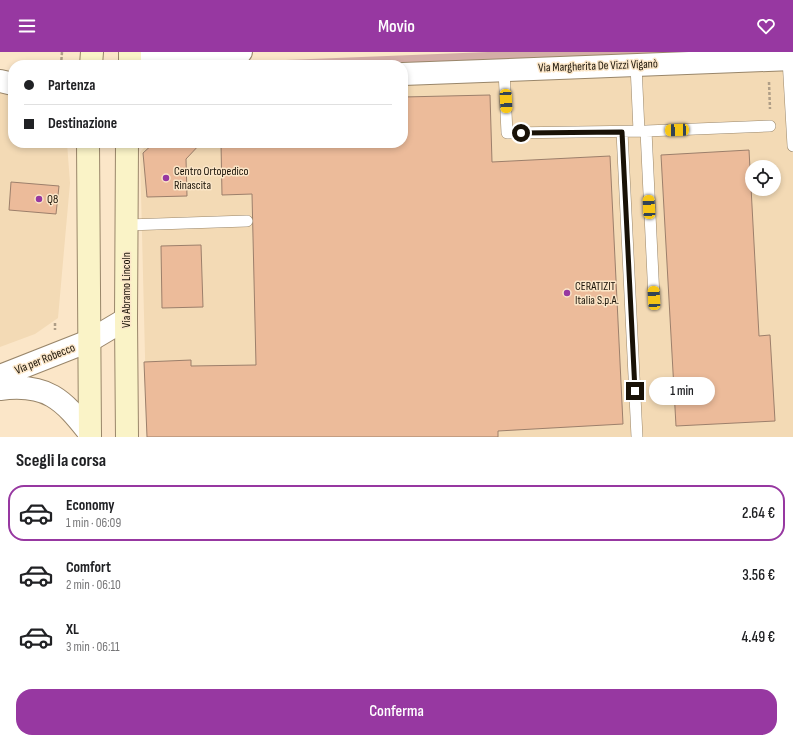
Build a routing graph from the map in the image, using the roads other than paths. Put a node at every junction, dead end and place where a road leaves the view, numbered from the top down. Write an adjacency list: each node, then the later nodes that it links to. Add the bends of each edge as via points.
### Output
1 (136, 52): 2 (street)
2 (241, 52)
3 (783, 59): 4 (street, Via Margherita De Vizzi Viganò); 10 (lane)
4 (636, 65): 5 (street, Via Margherita De Vizzi Viganò); 8 (lane)
5 (504, 70): 6 (street, Via Margherita De Vizzi Viganò); 9 (lane, via 507,133)
6 (408, 74)
7 (770, 126): 8 (lane)
8 (642, 131): 9 (lane); 19 (lane)
9 (622, 132): 26 (lane)
10 (793, 146)
11 (78, 148): 16 (street)
12 (88, 148): 16 (main road)
13 (127, 148): 15 (main road, Via Abramo Lincoln)
14 (135, 148): 15 (street)
15 (127, 168): 18 (main road, Via Abramo Lincoln)
16 (88, 179): 21 (main road)
17 (247, 221): 18 (lane)
18 (127, 225): 20 (main road, Via Abramo Lincoln)
19 (654, 298)
20 (126, 319): 21 (street, Via per Robecco); 25 (main road, Via Abramo Lincoln)
21 (89, 341): 22 (street, Via per Robecco); 24 (main road)
22 (0, 376)
23 (0, 389): 24 (street, Via per Robecco, via 32,388 53,395 73,412)
24 (90, 435)
25 (127, 437)
26 (637, 437)

